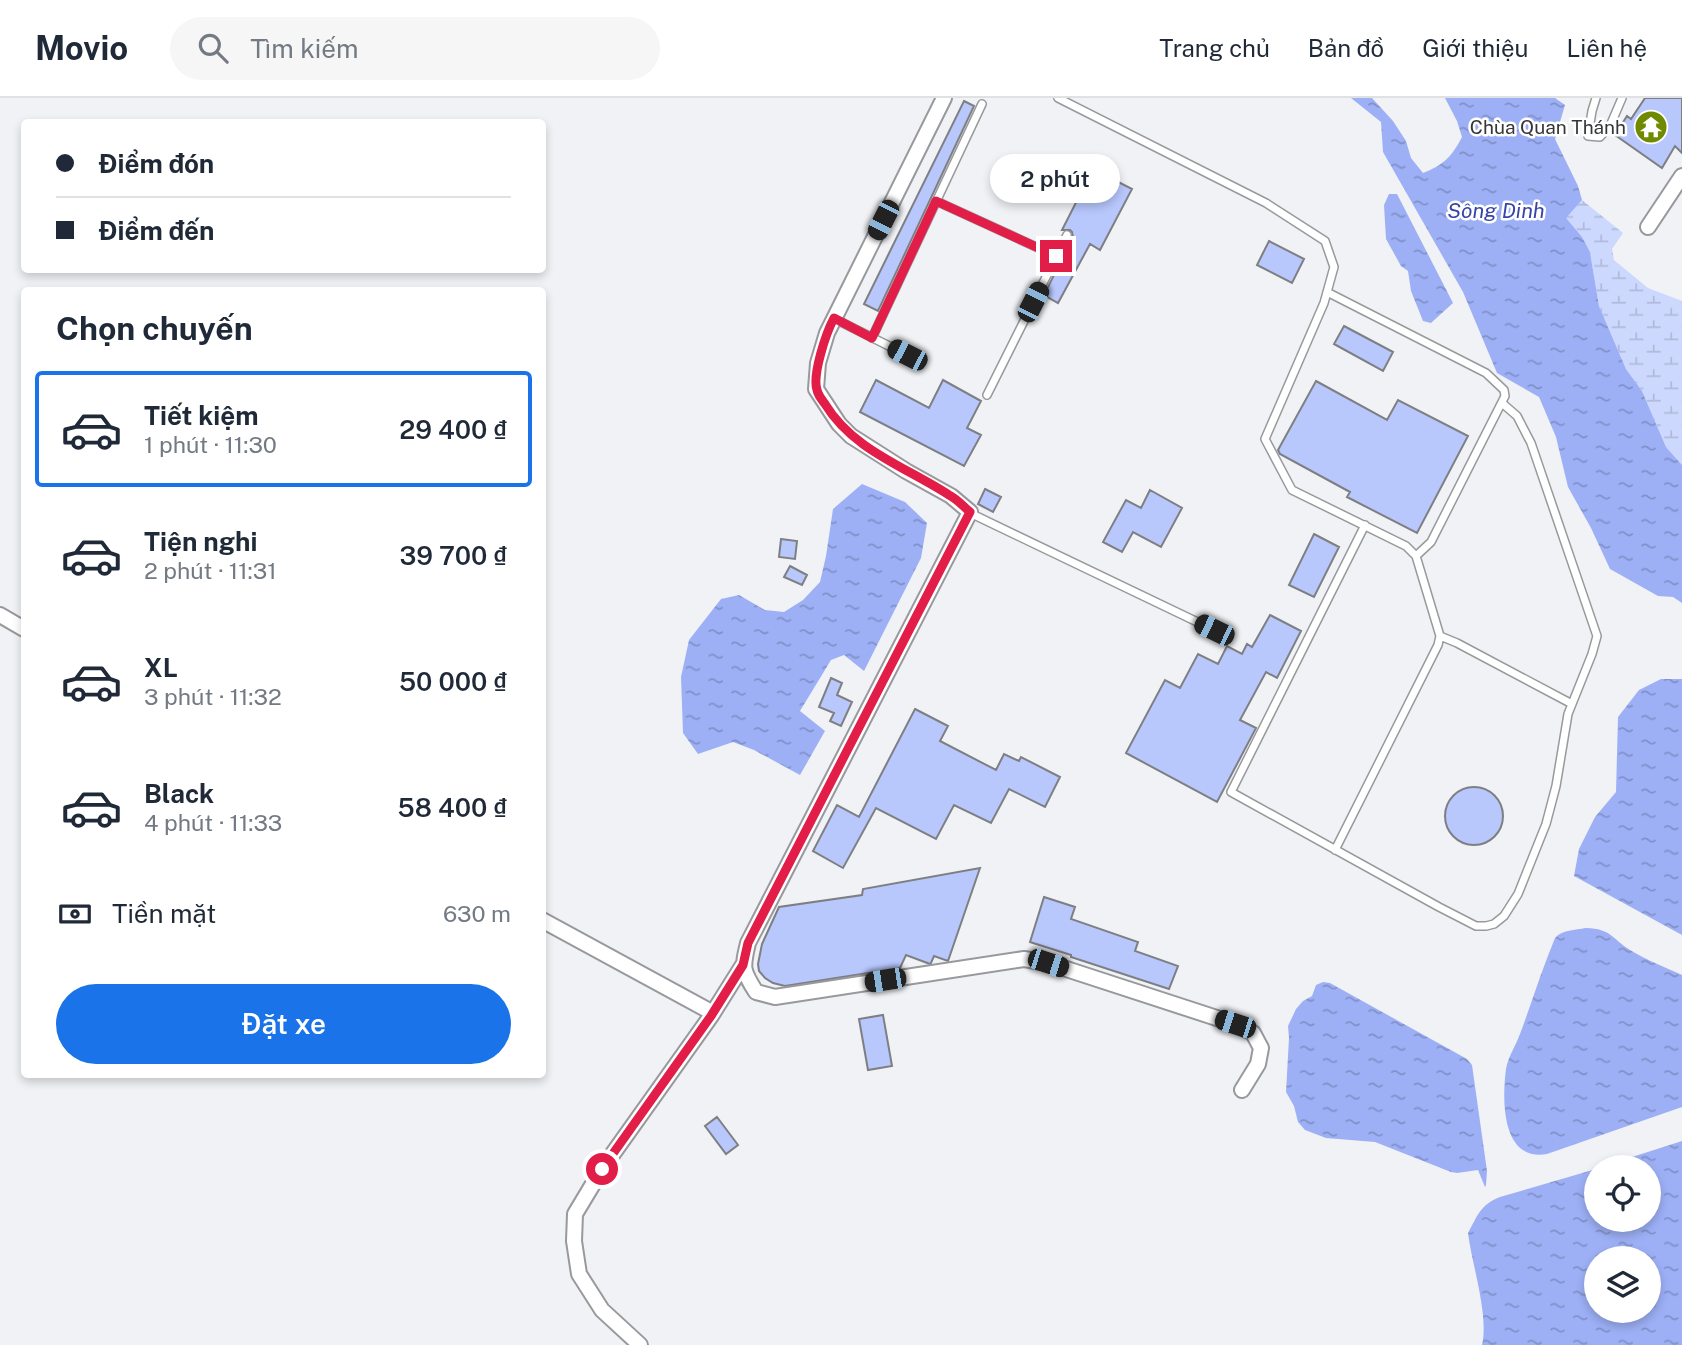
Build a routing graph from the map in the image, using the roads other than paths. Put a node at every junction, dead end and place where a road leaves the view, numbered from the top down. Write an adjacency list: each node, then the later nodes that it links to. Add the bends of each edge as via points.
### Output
1 (944, 98): 12 (street)
2 (1058, 98): 11 (lane, via 1266,203 1325,242 1334,267)
3 (1596, 98): 4 (lane, via 1588,136 1600,137)
4 (1622, 98)
5 (982, 104): 7 (lane)
6 (1682, 176): 8 (street)
7 (936, 201): 10 (lane); 13 (lane)
8 (1648, 227)
9 (1067, 234): 10 (lane)
10 (1056, 256): 15 (lane)
11 (1327, 292): 16 (lane, via 1486,373 1504,390); 18 (lane, via 1265,439 1292,490)
12 (834, 318): 13 (lane); 17 (street, via 818,363 816,389 830,413 850,436)
13 (872, 338): 14 (lane)
14 (907, 355)
15 (987, 395)
16 (1502, 403): 19 (lane, via 1431,542); 24 (lane, via 1517,416 1531,443 1597,636)
17 (970, 512): 22 (lane); 27 (street, via 748,943)
18 (1365, 526): 19 (lane, via 1406,546); 25 (lane, via 1231,792)
19 (1416, 556): 23 (lane)
20 (0, 615): 21 (street)
21 (21, 627)
22 (1214, 630)
23 (1440, 636): 24 (lane); 25 (lane)
24 (1573, 704): 25 (lane, via 1546,824 1518,894 1494,924 1476,926)
25 (1335, 850)
26 (546, 922): 28 (street)
27 (743, 965): 28 (street); 29 (street, via 756,992 775,997 1024,959 1048,963 1253,1033 1261,1048 1258,1064)
28 (713, 1013): 30 (street, via 575,1214 579,1274 602,1310)
29 (1242, 1090)
30 (640, 1345)

